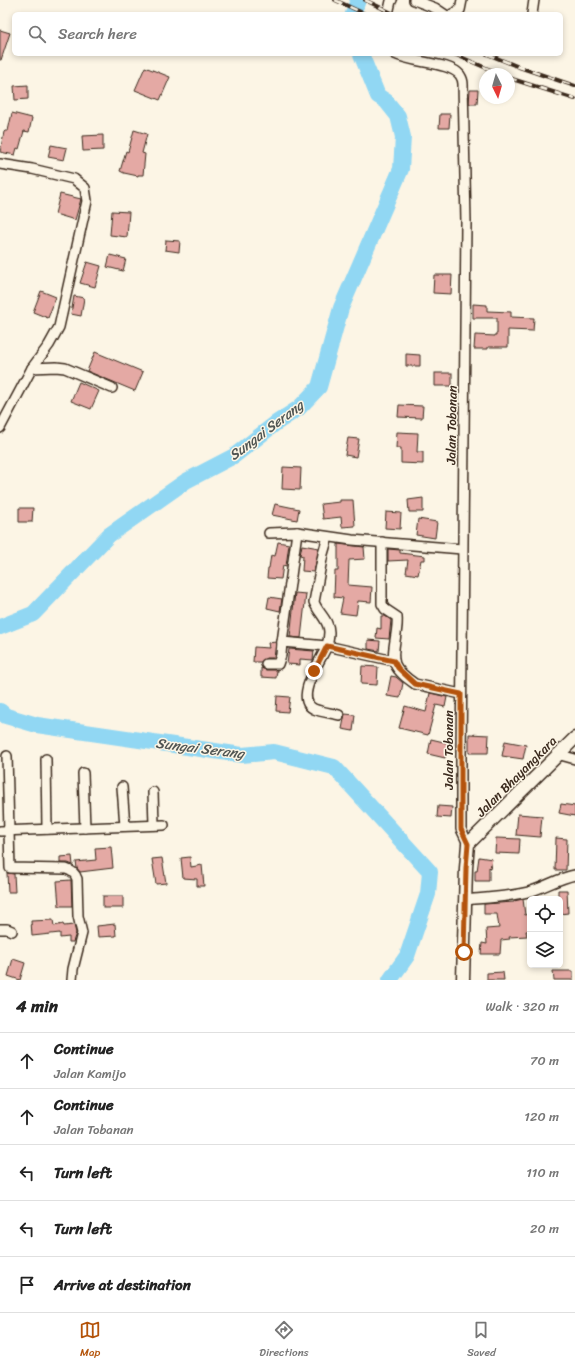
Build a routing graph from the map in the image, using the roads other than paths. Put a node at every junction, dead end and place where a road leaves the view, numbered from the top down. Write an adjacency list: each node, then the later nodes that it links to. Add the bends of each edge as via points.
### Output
1 (392, 0): 5 (street)
2 (414, 0): 6 (street)
3 (462, 0): 7 (street, via 460,10)
4 (534, 0): 8 (street)
5 (388, 12)
6 (441, 12)
7 (456, 12)
8 (532, 12)
9 (401, 56): 18 (street, Jalan Tobanan, via 451,68 461,76 463,84 466,222)
10 (0, 164): 11 (street, via 74,179 85,188 87,201 59,327)
11 (32, 368): 12 (street, via 65,368); 13 (street)
12 (112, 388)
13 (0, 429)
14 (297, 532): 15 (street); 16 (street); 19 (street)
15 (269, 533)
16 (328, 537): 17 (street); 20 (street, via 314,602 328,625)
17 (382, 542): 18 (street); 21 (street, via 382,604 397,617)
18 (462, 549): 23 (street, Jalan Tobanan)
19 (282, 642): 20 (street); 22 (street, via 278,664)
20 (327, 646): 21 (street); 24 (street, via 309,681 307,700 314,709)
21 (394, 661): 23 (street, via 415,684)
22 (266, 664)
23 (461, 694): 39 (street, Jalan Tobanan, via 461,829)
24 (339, 715)
25 (575, 738): 26 (main road, Jalan Bhayangkara)
26 (558, 754): 28 (street); 39 (main road, Jalan Bhayangkara)
27 (7, 756): 38 (street)
28 (575, 759)
29 (46, 760): 37 (street)
30 (83, 773): 36 (street)
31 (122, 787): 35 (street)
32 (153, 792): 33 (street)
33 (154, 825): 34 (street); 35 (street)
34 (164, 825)
35 (125, 826): 36 (street)
36 (85, 828): 37 (street)
37 (48, 829): 38 (street)
38 (4, 831): 41 (street)
39 (467, 850): 43 (main road)
40 (0, 868): 41 (street)
41 (10, 868): 46 (street, via 66,869 76,875 78,916 82,933)
42 (575, 875): 43 (street, via 529,892)
43 (465, 900): 47 (main road)
44 (0, 929): 45 (street)
45 (12, 931)
46 (72, 980)
47 (463, 980)

